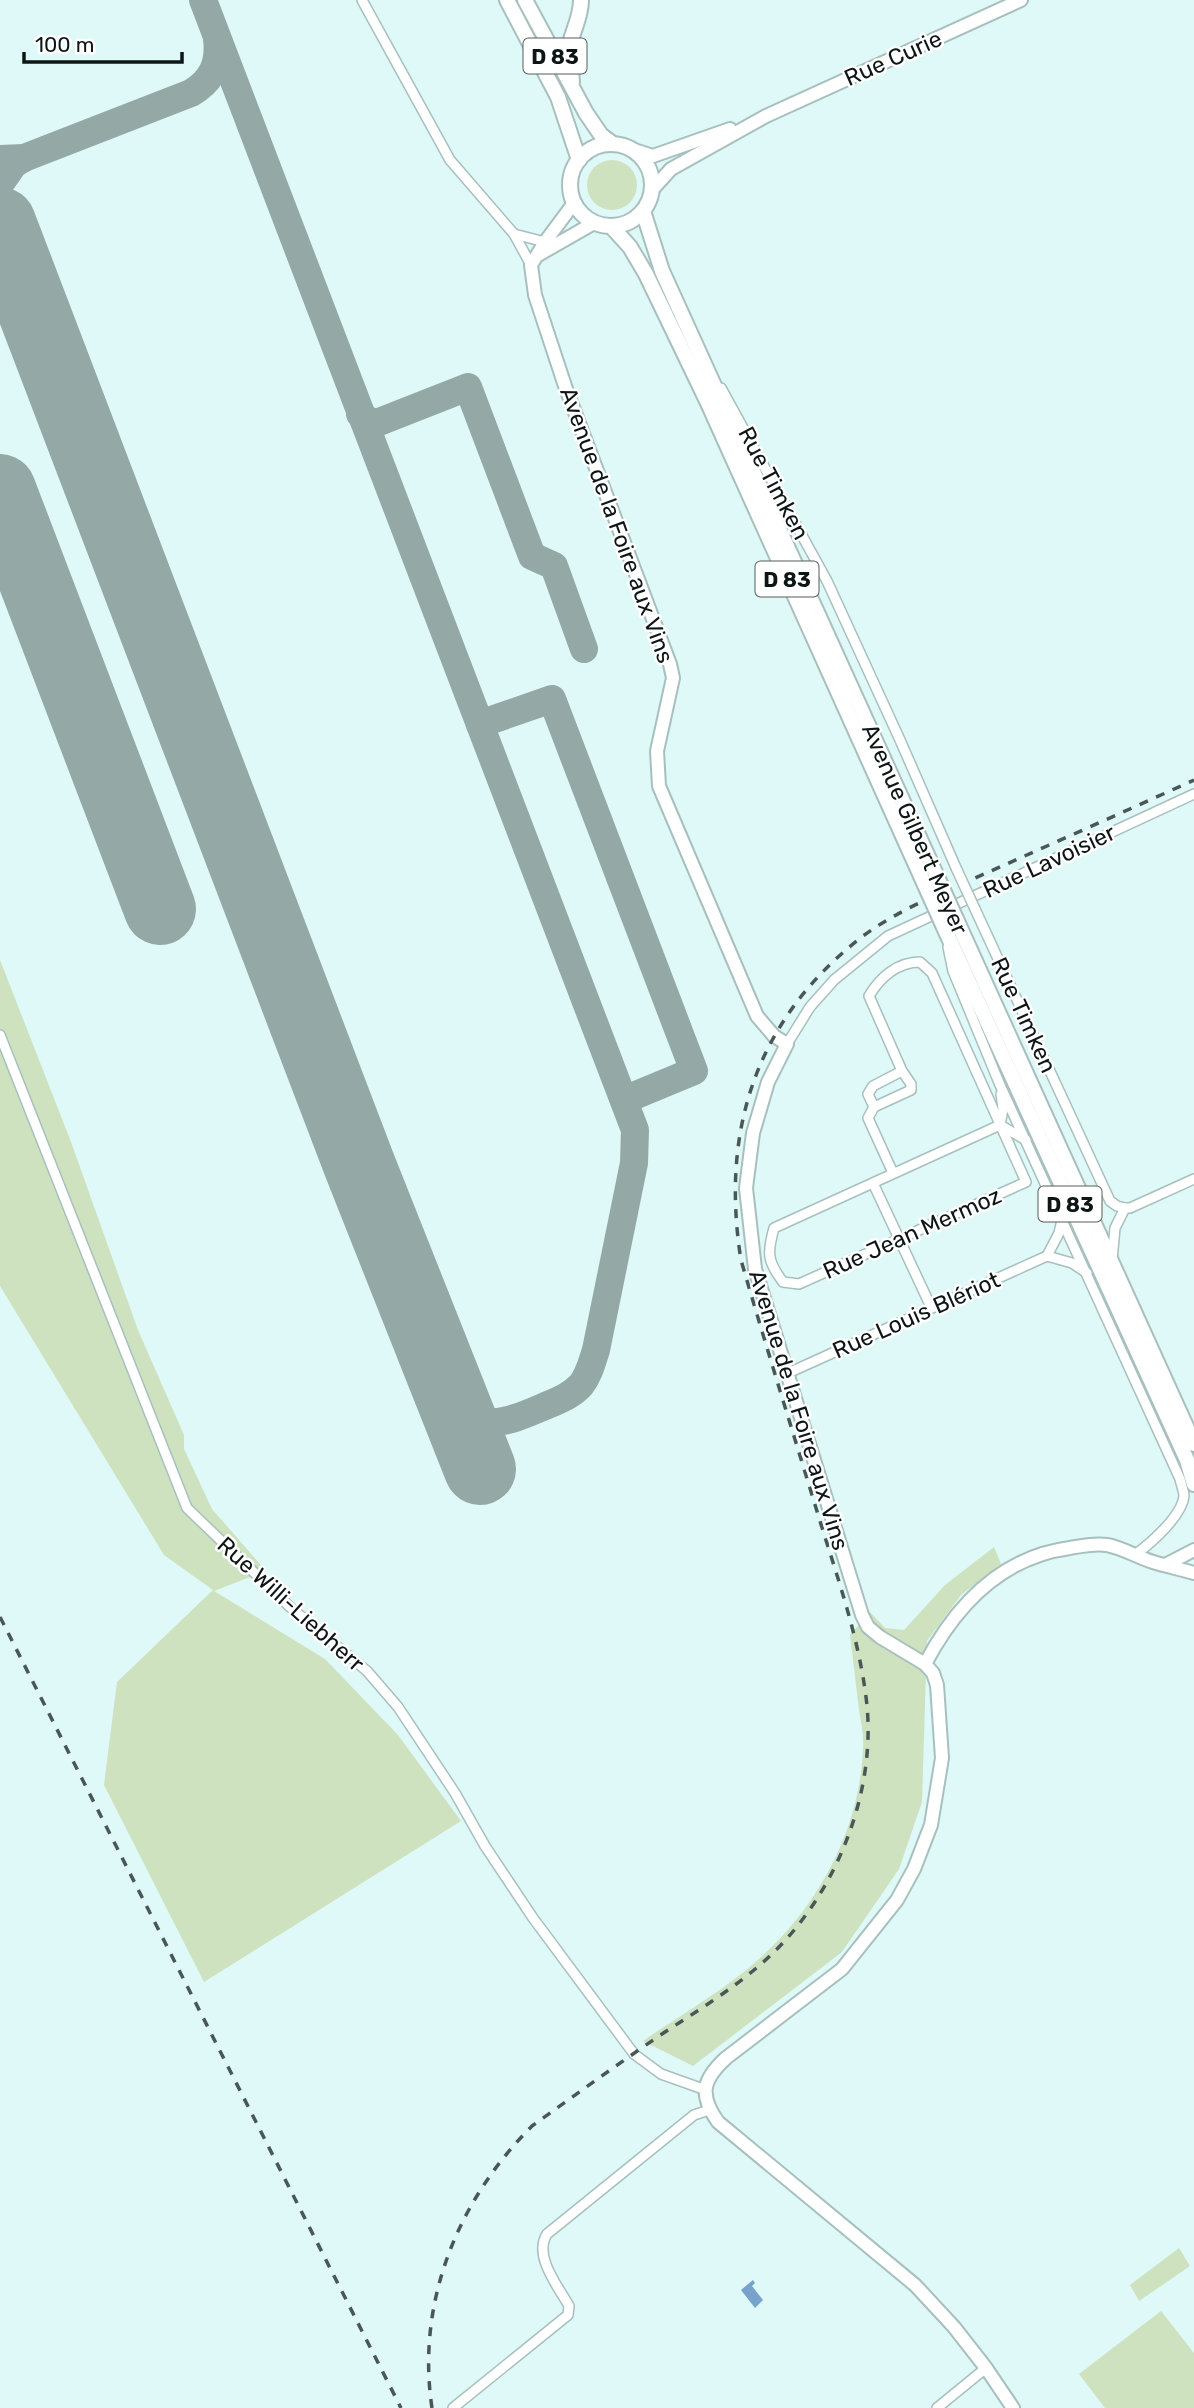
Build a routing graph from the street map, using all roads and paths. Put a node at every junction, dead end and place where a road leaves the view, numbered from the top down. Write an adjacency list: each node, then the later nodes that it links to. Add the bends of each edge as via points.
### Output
1 (362, 0): 16 (street, Avenue de la Foire aux Vins, via 450,160)
2 (507, 0): 10 (main road, D 83, via 558,97)
3 (524, 0): 6 (main road, D 83)
4 (581, 0): 6 (main road, via 571,41)
5 (1020, 0): 7 (street, Rue Curie)
6 (573, 90): 8 (main road, D 83, via 597,131)
7 (766, 116): 9 (street, Rue Curie, via 663,154 653,156); 11 (street, Rue Curie, via 671,169)
8 (612, 144): 9 (main road); 10 (main road, via 588,151)
9 (628, 148): 11 (main road, via 647,166)
10 (579, 160): 12 (main road, via 570,181)
11 (651, 191): 13 (main road)
12 (574, 203): 14 (main road); 17 (street)
13 (643, 211): 15 (main road); 19 (main road, Avenue Gilbert Meyer / D 83, via 662,271)
14 (594, 223): 15 (main road); 18 (street)
15 (611, 226): 21 (main road, Avenue Gilbert Meyer / D 83, via 646,274)
16 (514, 234): 17 (street); 18 (street, Avenue de la Foire aux Vins)
17 (545, 242): 18 (street)
18 (534, 260): 24 (street, Avenue de la Foire aux Vins, via 535,295 565,386 670,664 673,678 657,751 659,786 757,1016)
19 (705, 363): 21 (main road, Avenue Gilbert Meyer / D 83); 33 (street, Rue Timken, bridge, via 827,581 1110,1201)
20 (1194, 794): 24 (street, Rue Lavoisier, via 888,936 834,980)
21 (932, 882): 22 (main road, Avenue Gilbert Meyer / D 83, bridge)
22 (950, 922): 26 (street, Avenue Gilbert Meyer, via 953,971); 37 (main road, Avenue Gilbert Meyer / D 83); 42 (main road, Avenue Gilbert Meyer / D 83)
23 (0, 1035): 48 (street, Rue Willi-Liebherr, via 187,1508 290,1607 367,1671 398,1707 533,1918 634,2054 661,2074)
24 (787, 1044): 40 (street, Avenue de la Foire aux Vins, via 768,1082 753,1133 746,1188 755,1269)
25 (902, 1071): 27 (street, via 873,1086 868,1094); 27 (street, via 911,1090); 28 (street, via 869,996 877,983 905,962 920,962 932,973)
26 (1000, 1085): 28 (street); 29 (street, Avenue Gilbert Meyer)
27 (874, 1107): 30 (street, via 868,1118)
28 (1000, 1125): 29 (street); 30 (street); 35 (street, Rue Jean Mermoz, via 1026,1182)
29 (1026, 1140): 34 (street, Avenue Gilbert Meyer)
30 (894, 1173): 32 (street)
31 (1194, 1180): 33 (street)
32 (873, 1184): 35 (street); 35 (street, Rue Jean Mermoz, via 774,1228 768,1248 771,1266 783,1282 799,1284)
33 (1125, 1209): 37 (street, via 1115,1228)
34 (1062, 1219): 36 (street); 38 (street, Avenue Gilbert Meyer)
35 (899, 1238): 39 (street)
36 (1047, 1256): 38 (street); 39 (street, Rue Louis Blériot)
37 (1112, 1262): 41 (main road, Avenue Gilbert Meyer / D 83)
38 (1087, 1273): 44 (street, Avenue Gilbert Meyer, via 1184,1497 1173,1518)
39 (931, 1307): 40 (street, Rue Louis Blériot)
40 (786, 1374): 47 (street, Avenue de la Foire aux Vins, via 862,1615 868,1627)
41 (1194, 1444)
42 (1194, 1484)
43 (1194, 1550): 45 (street)
44 (1136, 1554): 45 (street); 47 (street, via 1107,1545 1087,1546 1040,1554 1013,1566 969,1599)
45 (1167, 1564): 46 (street)
46 (1194, 1573)
47 (925, 1664): 48 (street, via 937,1685 942,1758 931,1825 914,1869 898,1900 842,1969 726,2058 710,2073)
48 (706, 2090): 49 (street)
49 (709, 2110): 50 (street, via 915,2285); 51 (street, via 694,2115 547,2234 541,2253 569,2306 568,2315)
50 (986, 2368): 52 (street); 53 (street)
51 (453, 2408)
52 (937, 2408)
53 (1013, 2408)

